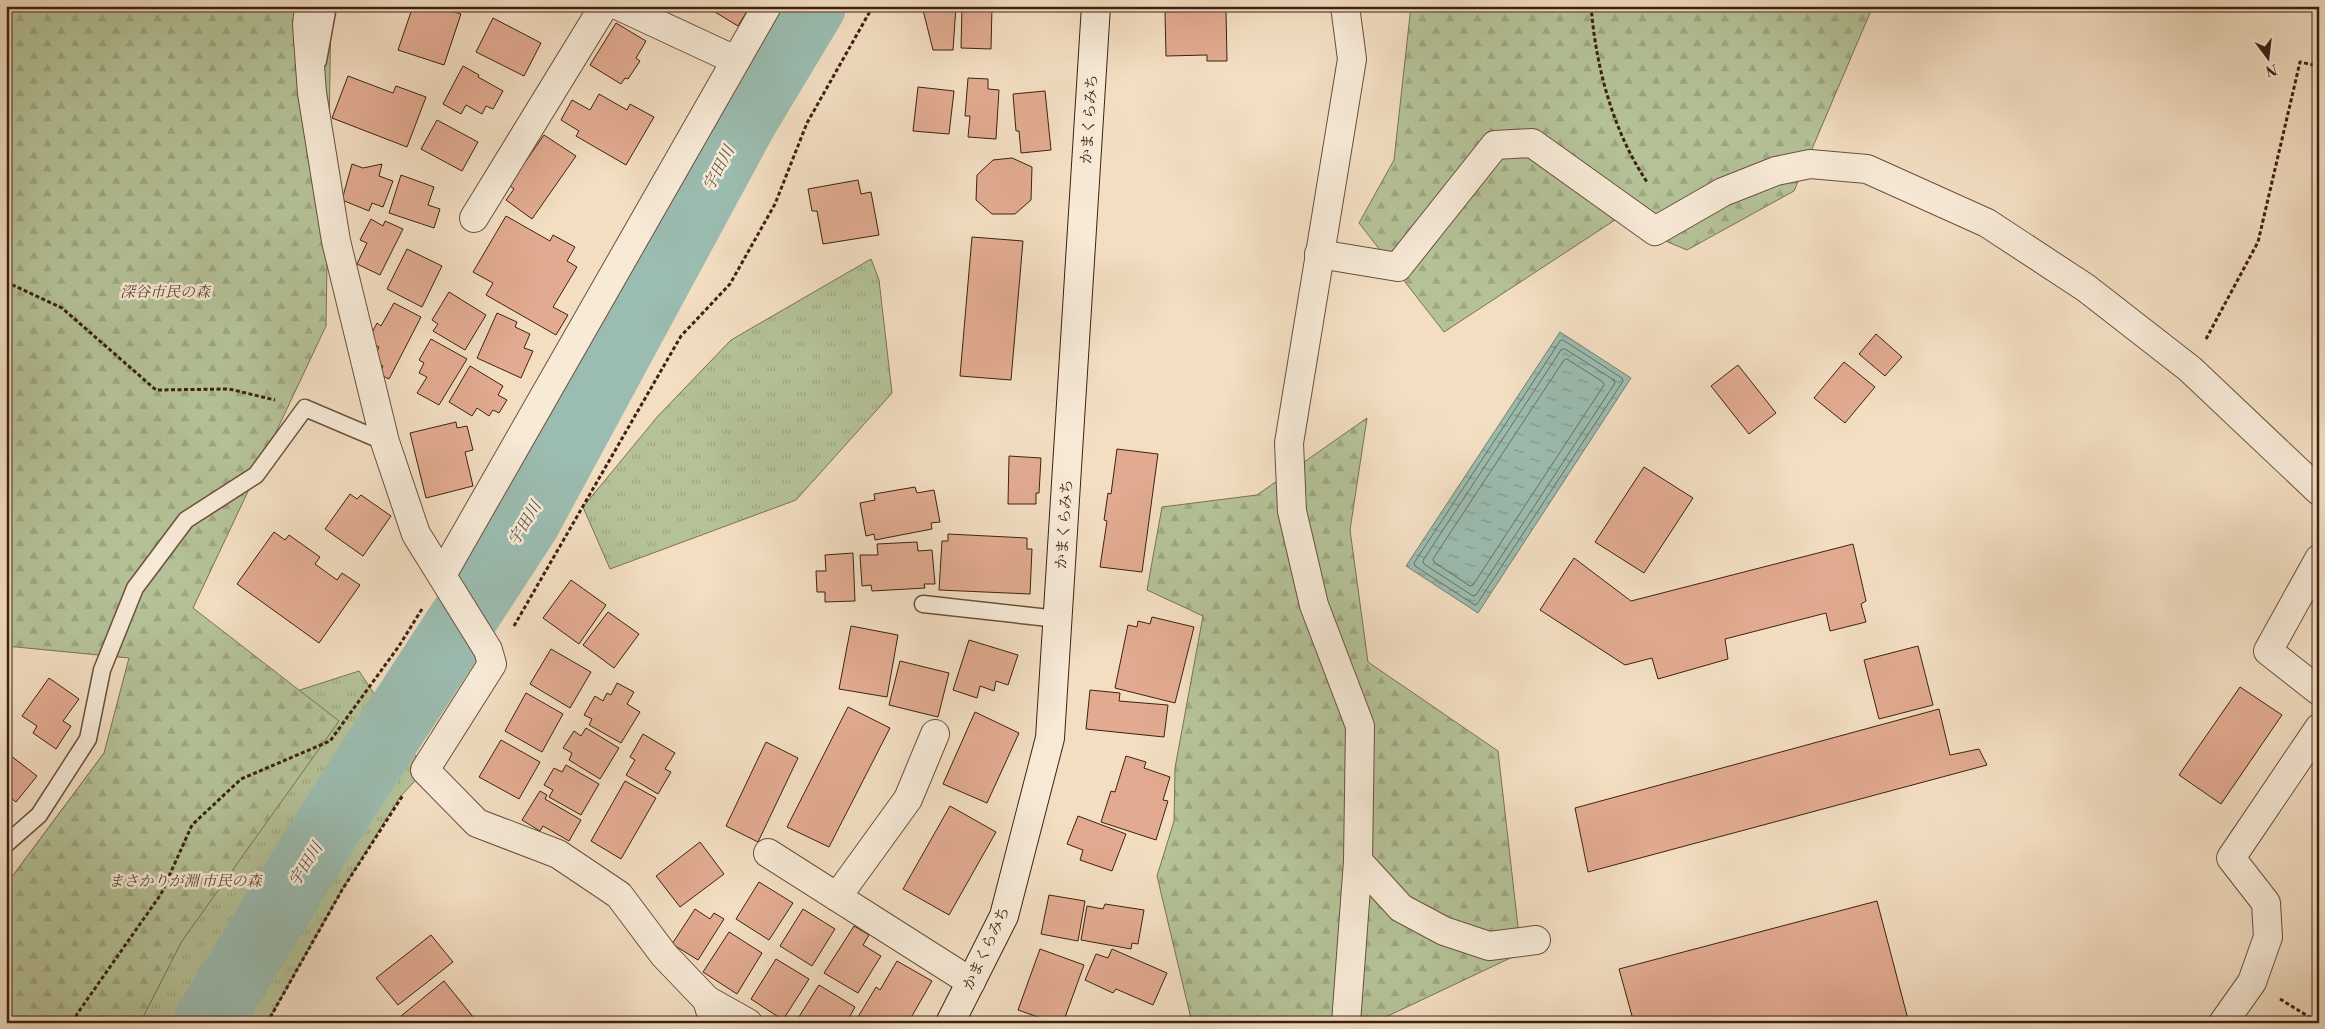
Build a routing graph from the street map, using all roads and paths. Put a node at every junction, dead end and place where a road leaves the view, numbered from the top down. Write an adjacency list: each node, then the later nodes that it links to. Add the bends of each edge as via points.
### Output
1 (309, 6): 12 (street, via 307,25)
2 (328, 6): 12 (lane)
3 (604, 6): 14 (street)
4 (619, 6): 10 (street)
5 (767, 6): 10 (street)
6 (873, 6): 25 (path, via 807,123 775,204 730,284 681,336)
7 (1096, 6): 24 (street, かまくらみち)
8 (1345, 6): 15 (street, via 1352,59)
9 (1591, 6): 13 (path, via 1594,40 1614,118 1635,164 1654,192)
10 (736, 60): 22 (street)
11 (2319, 66): 17 (path, via 2300,62 2258,242)
12 (312, 93): 19 (street, via 336,241)
13 (1683, 215): 15 (street, via 1655,231 1532,143 1495,145 1398,267); 17 (street, via 1723,192 1776,171 1810,164 1867,169 1988,224 2086,288)
14 (474, 218)
15 (1320, 254): 32 (street, via 1289,443 1292,511 1314,605 1360,726)
16 (6, 282): 18 (path, via 62,308 156,390 228,388)
17 (2190, 369): 20 (street)
18 (305, 408): 19 (lane); 30 (lane, via 256,475 186,520 135,588 102,670 88,739 39,815)
19 (385, 442): 22 (street, via 416,534)
20 (2319, 491)
21 (2319, 559): 26 (street, via 2268,652)
22 (448, 585): 25 (street); 38 (path, via 330,741 241,779 192,825 161,894 77,1014)
23 (923, 604): 24 (lane)
24 (1058, 619): 35 (street, かまくらみち, via 1050,738 1004,916)
25 (490, 657): 29 (street)
26 (2319, 691)
27 (2319, 728): 36 (street, via 2231,858 2266,903 2268,937)
28 (935, 734): 33 (street, via 908,799)
29 (425, 770): 37 (street, via 477,822 558,854 619,895); 39 (path, via 400,797 342,890)
30 (6, 844)
31 (768, 853): 33 (street)
32 (1358, 861): 34 (street, via 1402,908 1444,932 1489,946); 42 (street)
33 (837, 897): 35 (street)
34 (1536, 940)
35 (971, 982): 41 (street, かまくらみち)
36 (2252, 982): 43 (street); 44 (path)
37 (711, 1012): 40 (street)
38 (74, 1023)
39 (267, 1023)
40 (748, 1023)
41 (950, 1023)
42 (1346, 1023)
43 (2224, 1023)
44 (2319, 1023)

